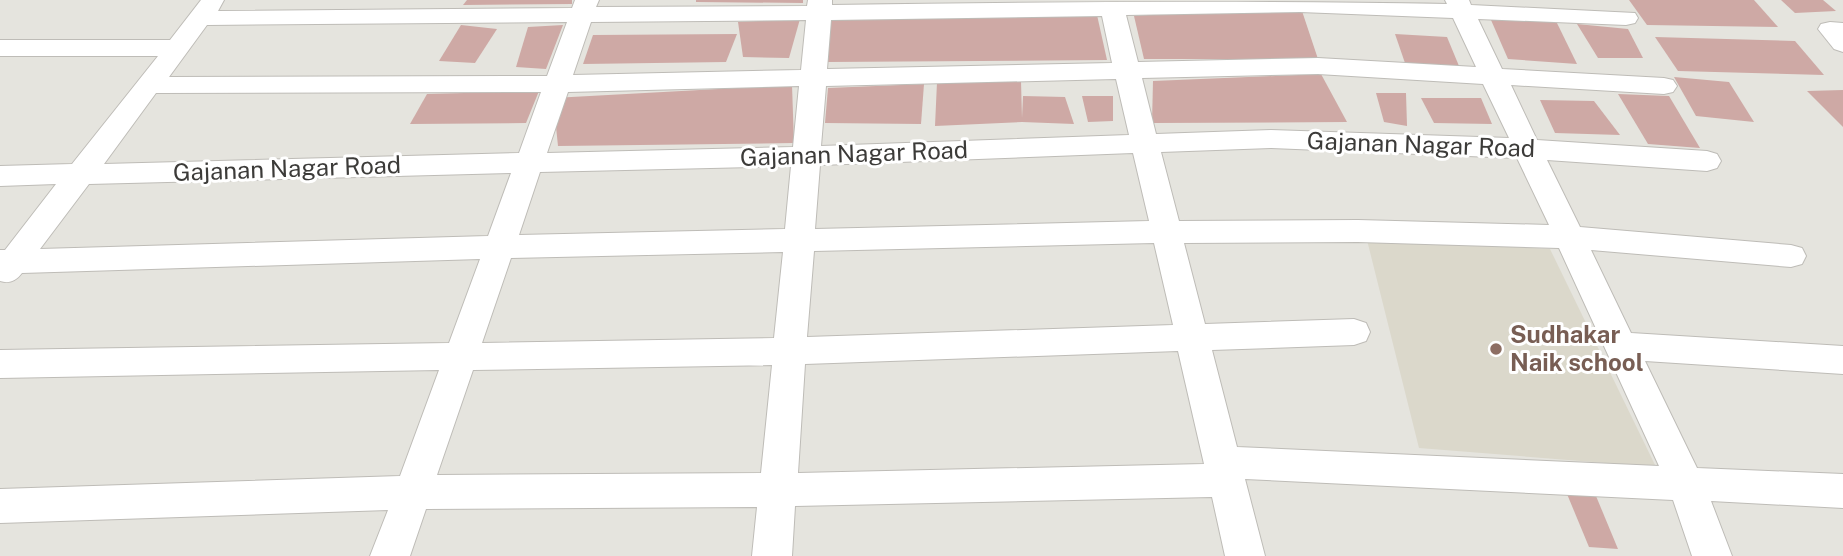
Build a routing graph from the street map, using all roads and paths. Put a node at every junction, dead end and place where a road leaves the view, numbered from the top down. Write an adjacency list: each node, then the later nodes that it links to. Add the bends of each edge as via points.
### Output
1 (1111, 4): 2 (street); 3 (street); 11 (street)
2 (1460, 5): 6 (street); 12 (street)
3 (819, 6): 4 (street); 13 (street)
4 (584, 8): 5 (street); 14 (street)
5 (206, 9): 10 (street)
6 (1626, 18)
7 (1843, 30): 8 (street, via 1830,29)
8 (1843, 44)
9 (0, 48): 10 (street)
10 (177, 48): 15 (street)
11 (1127, 71): 12 (street, via 1318,66); 13 (street); 17 (street)
12 (1492, 75): 16 (street); 18 (street)
13 (813, 78): 14 (street); 19 (street)
14 (558, 84): 15 (street); 21 (street)
15 (149, 85): 22 (street)
16 (1664, 86)
17 (1146, 144): 18 (street, Gajanan Nagar Road, via 1271,139); 19 (street, Gajanan Nagar Road); 24 (street)
18 (1526, 149): 20 (street, Gajanan Nagar Road); 25 (street)
19 (806, 156): 21 (street, Gajanan Nagar Road); 26 (street)
20 (1707, 161)
21 (530, 162): 22 (street, Gajanan Nagar Road); 27 (street)
22 (81, 175): 23 (street, Gajanan Nagar Road); 29 (street)
23 (0, 176)
24 (1167, 232): 25 (street); 26 (street); 31 (street)
25 (1568, 237): 28 (street); 32 (street)
26 (799, 240): 27 (street); 33 (street)
27 (500, 247): 29 (street); 34 (street)
28 (1791, 256)
29 (5, 267)
30 (1354, 332): 31 (street)
31 (1192, 335): 33 (street); 37 (street)
32 (1620, 346): 35 (street); 38 (street)
33 (789, 351): 34 (street); 39 (street)
34 (461, 356): 36 (street); 41 (street)
35 (1843, 360)
36 (0, 363)
37 (1224, 471): 38 (street); 39 (street); 45 (street)
38 (1686, 484): 40 (street); 46 (street)
39 (777, 490): 41 (street); 44 (street)
40 (1843, 491)
41 (413, 492): 42 (street); 43 (street)
42 (0, 506)
43 (390, 556)
44 (772, 556)
45 (1245, 556)
46 (1712, 556)

